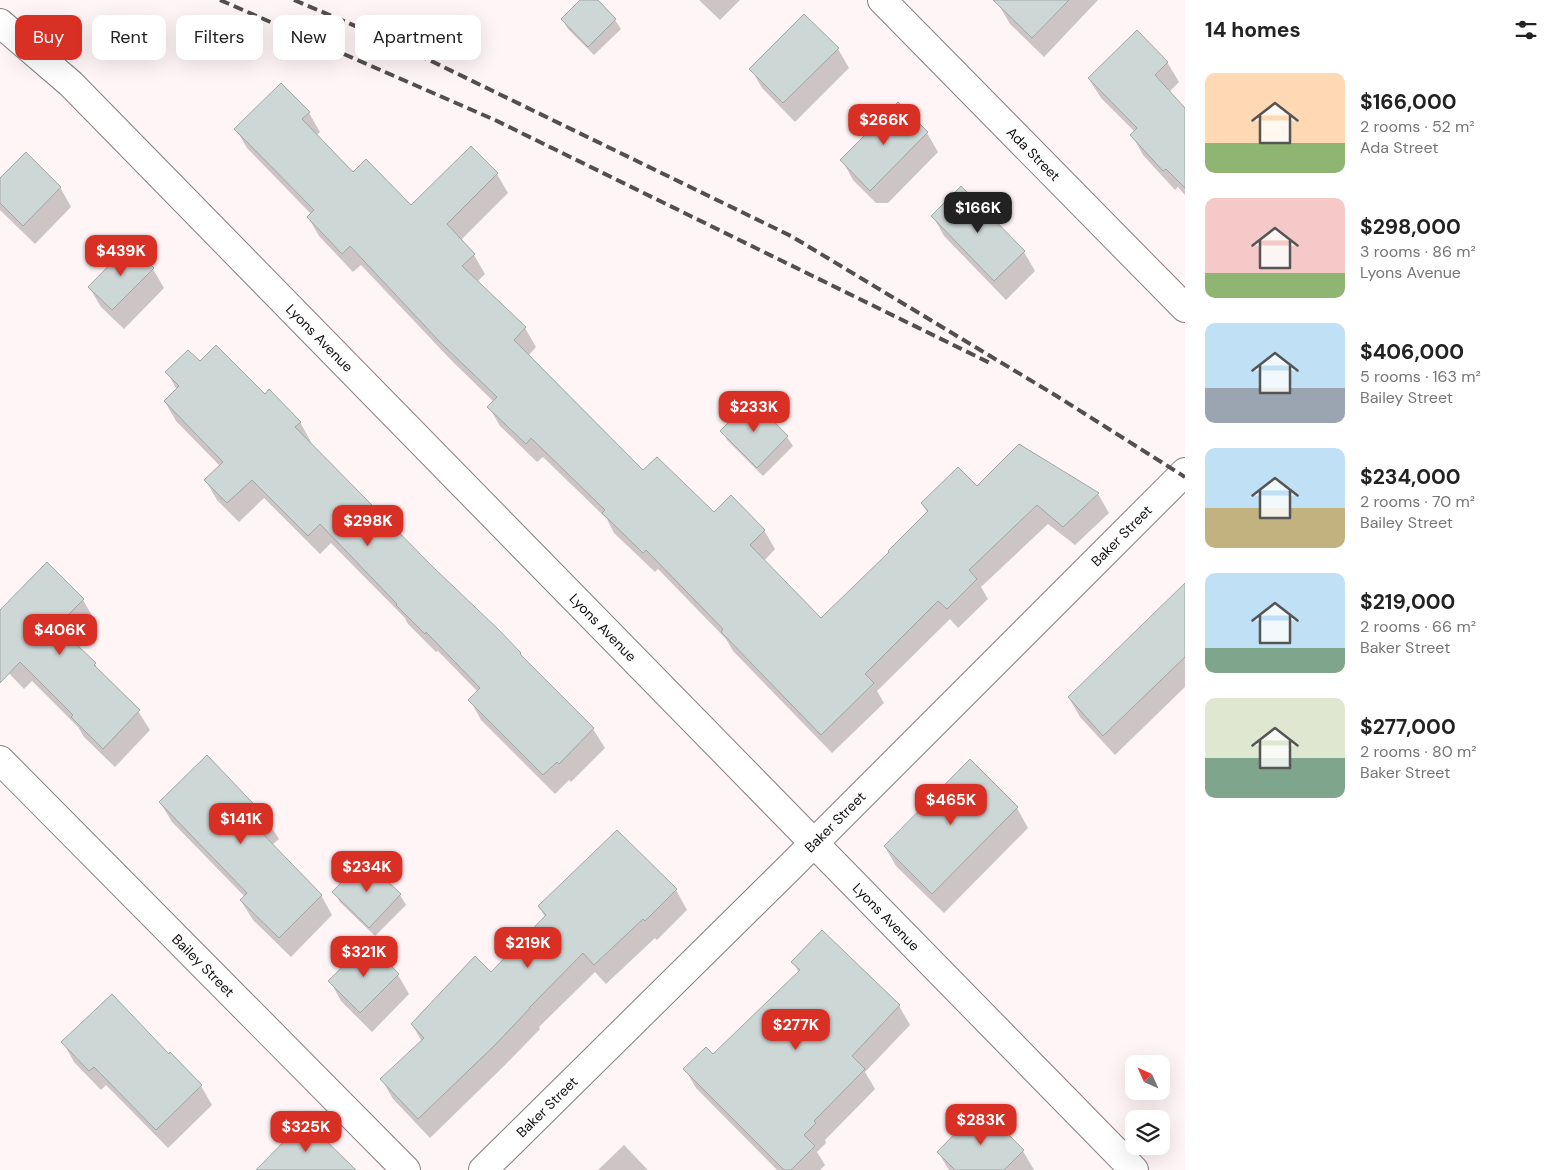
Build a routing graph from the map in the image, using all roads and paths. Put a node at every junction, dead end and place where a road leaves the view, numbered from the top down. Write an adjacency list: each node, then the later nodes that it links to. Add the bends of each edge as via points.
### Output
1 (882, 0): 3 (street, Ada Street)
2 (0, 23): 6 (street, Lyons Avenue, via 71,84)
3 (1185, 308)
4 (1185, 472): 6 (street, Baker Street)
5 (0, 760): 7 (street, Bailey Street)
6 (815, 843): 8 (street, Baker Street); 9 (street, Lyons Avenue)
7 (406, 1170)
8 (483, 1170)
9 (1134, 1170)

